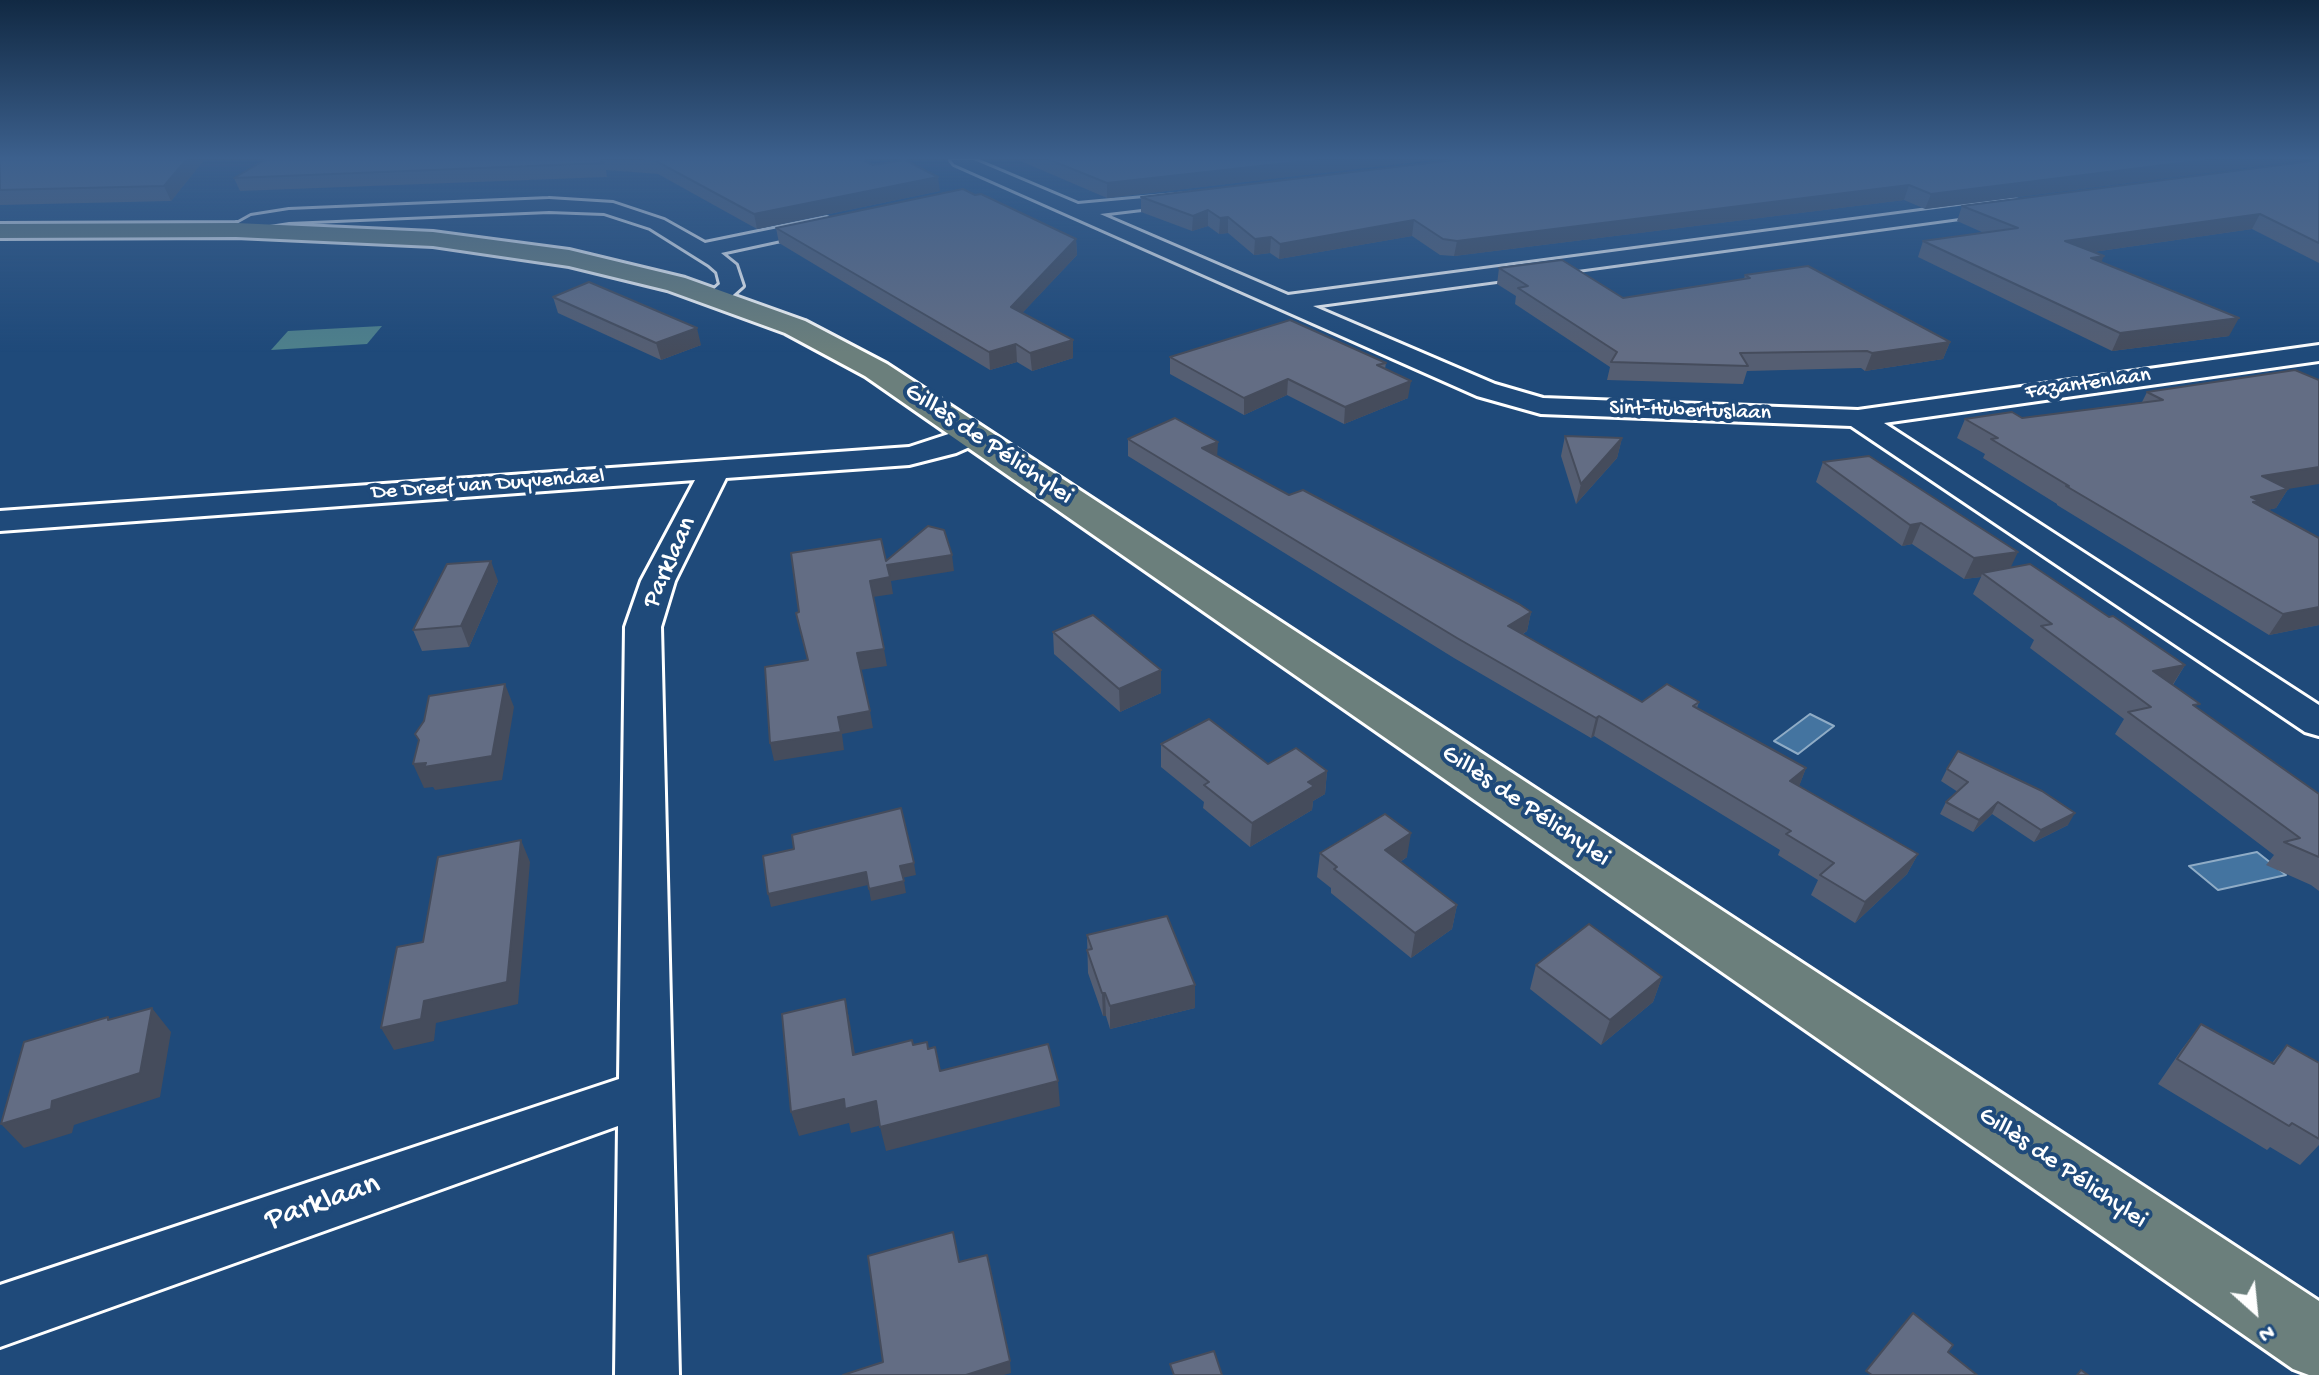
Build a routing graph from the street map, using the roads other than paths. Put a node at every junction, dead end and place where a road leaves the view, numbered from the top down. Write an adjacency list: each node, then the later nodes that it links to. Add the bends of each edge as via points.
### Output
1 (253, 224): 6 (street, Gillès de Pélichylei)
2 (657, 224): 8 (street, Gillès de Pélichylei)
3 (824, 224): 8 (street)
4 (1107, 224): 10 (street, Sint-Hubertuslaan)
5 (1866, 224): 10 (street)
6 (236, 230): 7 (main road, Gillès de Pélichylei); 9 (main road, Gillès de Pélichylei, via 433,239 569,258)
7 (0, 231)
8 (704, 250): 9 (street, Gillès de Pélichylei, via 728,270 732,288)
9 (717, 297): 13 (main road, Gillès de Pélichylei, via 835,346)
10 (1288, 302): 12 (street, Sint-Hubertuslaan, via 1486,390 1541,406)
11 (2319, 353): 12 (street, Fazantenlaan)
12 (1858, 418): 17 (street)
13 (973, 435): 14 (street, De Dreef van Duyvendael, via 909,456); 21 (main road, Gillès de Pélichylei)
14 (716, 469): 15 (street, De Dreef van Duyvendael); 19 (street, Parklaan, via 658,581 643,627)
15 (0, 521)
16 (2319, 689): 17 (street)
17 (2281, 697): 18 (street)
18 (2319, 723)
19 (646, 1093): 20 (street, Parklaan); 22 (street, Parklaan)
20 (0, 1316)
21 (2319, 1343)
22 (647, 1375)

